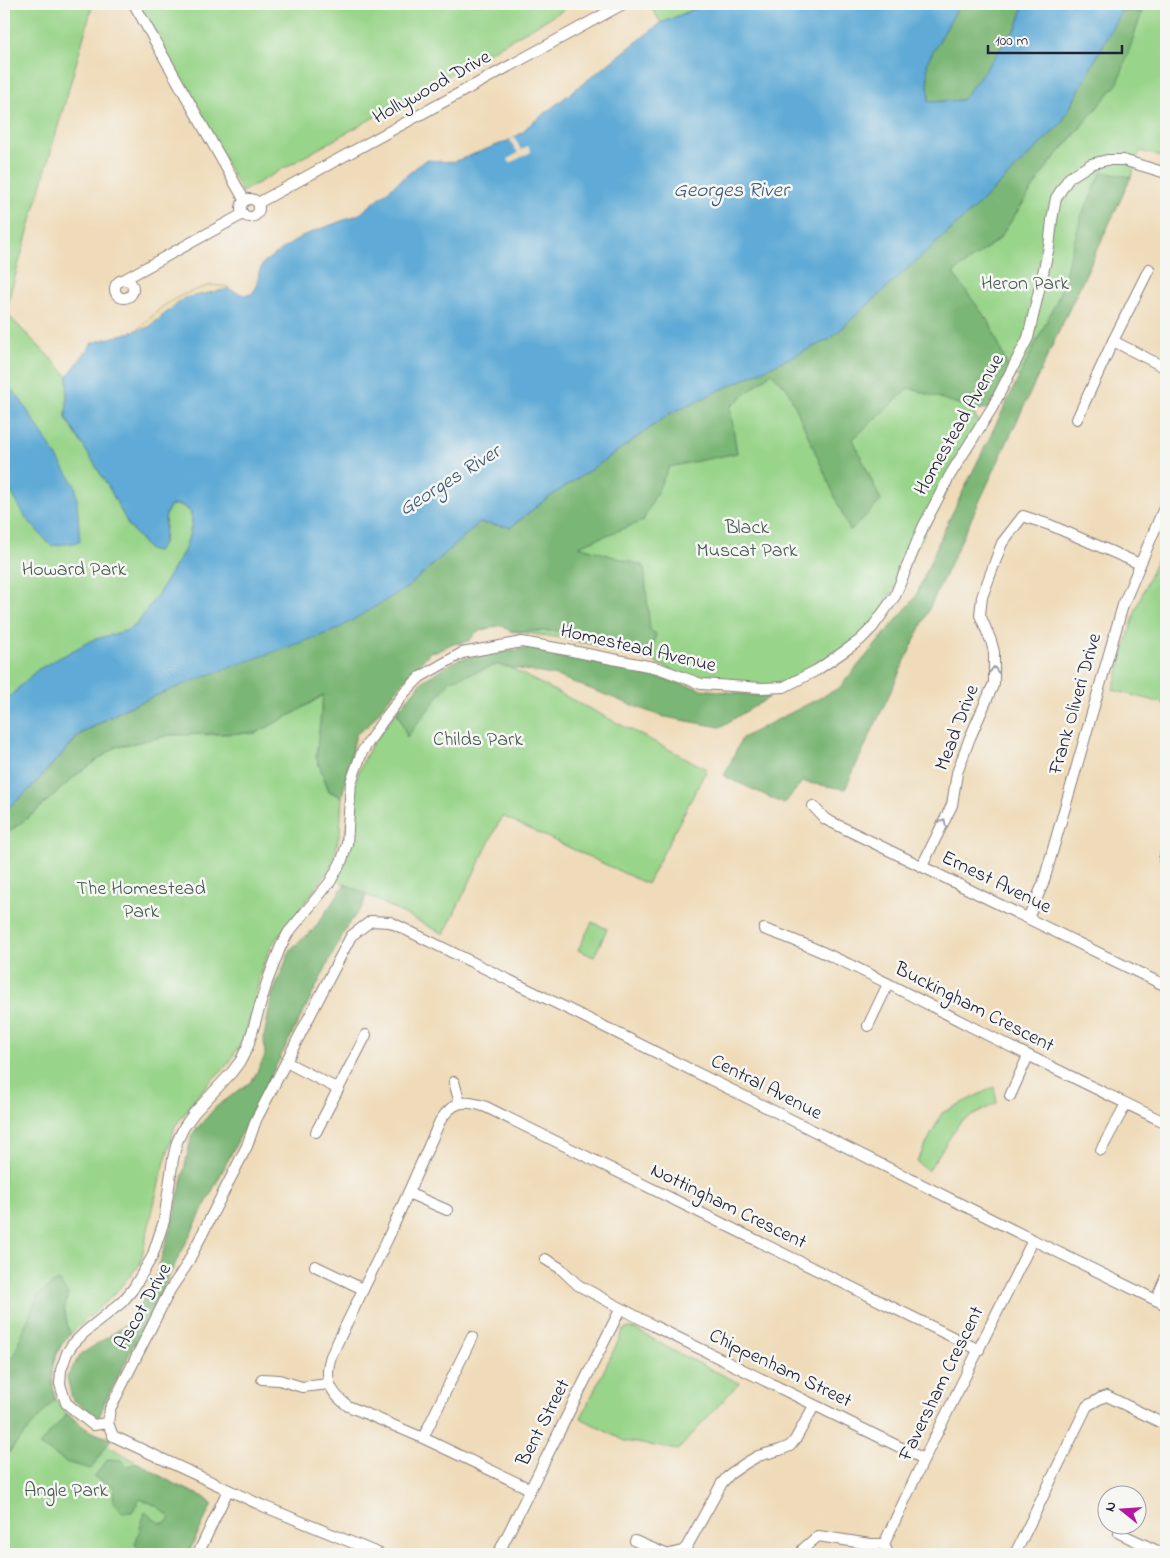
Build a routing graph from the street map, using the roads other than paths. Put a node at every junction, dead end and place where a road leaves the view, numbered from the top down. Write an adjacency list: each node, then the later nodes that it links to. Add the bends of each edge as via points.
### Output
1 (134, 4): 4 (street)
2 (623, 4): 5 (street, Hollywood Drive)
3 (1166, 173): 50 (street, Homestead Avenue, via 1123,160 1107,160 1091,164 1068,178 1056,198 1049,247 1028,338 992,408 922,527 895,596 860,640 817,670 784,687 701,684 658,668 522,642 462,653 420,677 405,692 362,752 351,782 347,844 342,860 330,882 288,933 280,948 241,1060 194,1112 177,1142 164,1221 152,1258 122,1302 85,1332 66,1353 60,1384 66,1403 93,1425)
4 (245, 201): 5 (street, via 250,199); 6 (street, via 241,208)
5 (258, 203): 6 (street, via 259,212 254,216)
6 (243, 214): 8 (street)
7 (1149, 269): 9 (street)
8 (125, 279)
9 (1113, 341): 10 (street); 11 (street)
10 (1166, 368)
11 (1077, 419)
12 (1166, 503): 13 (street, Frank Oliveri Drive)
13 (1140, 564): 17 (street, Mead Drive, one-way to 13, via 952,804 956,773 994,683 994,652 980,615 982,597 1002,543 1023,516); 18 (street, Frank Oliveri Drive, via 1122,605 1043,884)
14 (813, 806): 17 (street, Ernest Avenue, via 825,819)
15 (1166, 851): 16 (street)
16 (1166, 864)
17 (922, 866): 18 (street, Ernest Avenue)
18 (1028, 918): 22 (street, Ernest Avenue)
19 (764, 929): 21 (street, Buckingham Crescent, via 796,940)
20 (351, 936): 26 (street, Ascot Drive); 37 (street, Central Avenue, via 371,921 390,922)
21 (888, 984): 23 (street); 25 (street, Buckingham Crescent)
22 (1166, 986)
23 (868, 1026)
24 (366, 1035): 28 (street)
25 (1028, 1056): 29 (street); 31 (street, Buckingham Crescent)
26 (286, 1062): 28 (street); 50 (street, Ascot Drive, via 256,1120 247,1146 110,1409)
27 (454, 1082): 30 (street)
28 (338, 1089): 33 (street)
29 (1010, 1096)
30 (460, 1103): 35 (street, via 452,1106 440,1121); 46 (street, Nottingham Crescent, via 486,1107)
31 (1126, 1104): 32 (street, Buckingham Crescent); 34 (street)
32 (1166, 1123)
33 (316, 1132)
34 (1101, 1150)
35 (408, 1193): 36 (street); 41 (street)
36 (447, 1210)
37 (1033, 1240): 42 (street, Central Avenue); 46 (street, Faversham Crescent)
38 (544, 1259): 44 (street, Chippenham Street, via 560,1268 578,1285)
39 (315, 1266): 41 (street)
40 (1166, 1278): 42 (street)
41 (364, 1289): 48 (street, via 331,1356)
42 (1156, 1300): 43 (street, Central Avenue)
43 (1166, 1305)
44 (622, 1308): 49 (street, Chippenham Street); 54 (street, Bent Street)
45 (472, 1337): 52 (street)
46 (979, 1350): 53 (street, Faversham Crescent)
47 (262, 1379): 48 (street, via 302,1387)
48 (329, 1384): 52 (street, via 348,1406)
49 (814, 1406): 53 (street, Chippenham Street); 62 (street, via 790,1446 758,1456 730,1474 686,1548)
50 (108, 1423): 55 (street, via 114,1436)
51 (1166, 1425): 65 (street, via 1107,1396 1087,1406)
52 (423, 1438): 54 (street)
53 (924, 1459): 58 (street, Faversham Crescent)
54 (530, 1489): 61 (street, Bent Street)
55 (228, 1490): 59 (street); 60 (street)
56 (1125, 1536): 66 (street)
57 (635, 1541): 62 (street)
58 (884, 1544): 63 (street, via 818,1536); 64 (street)
59 (198, 1554)
60 (380, 1554)
61 (498, 1554)
62 (668, 1554)
63 (801, 1554)
64 (888, 1554)
65 (1015, 1554)
66 (1164, 1554)

